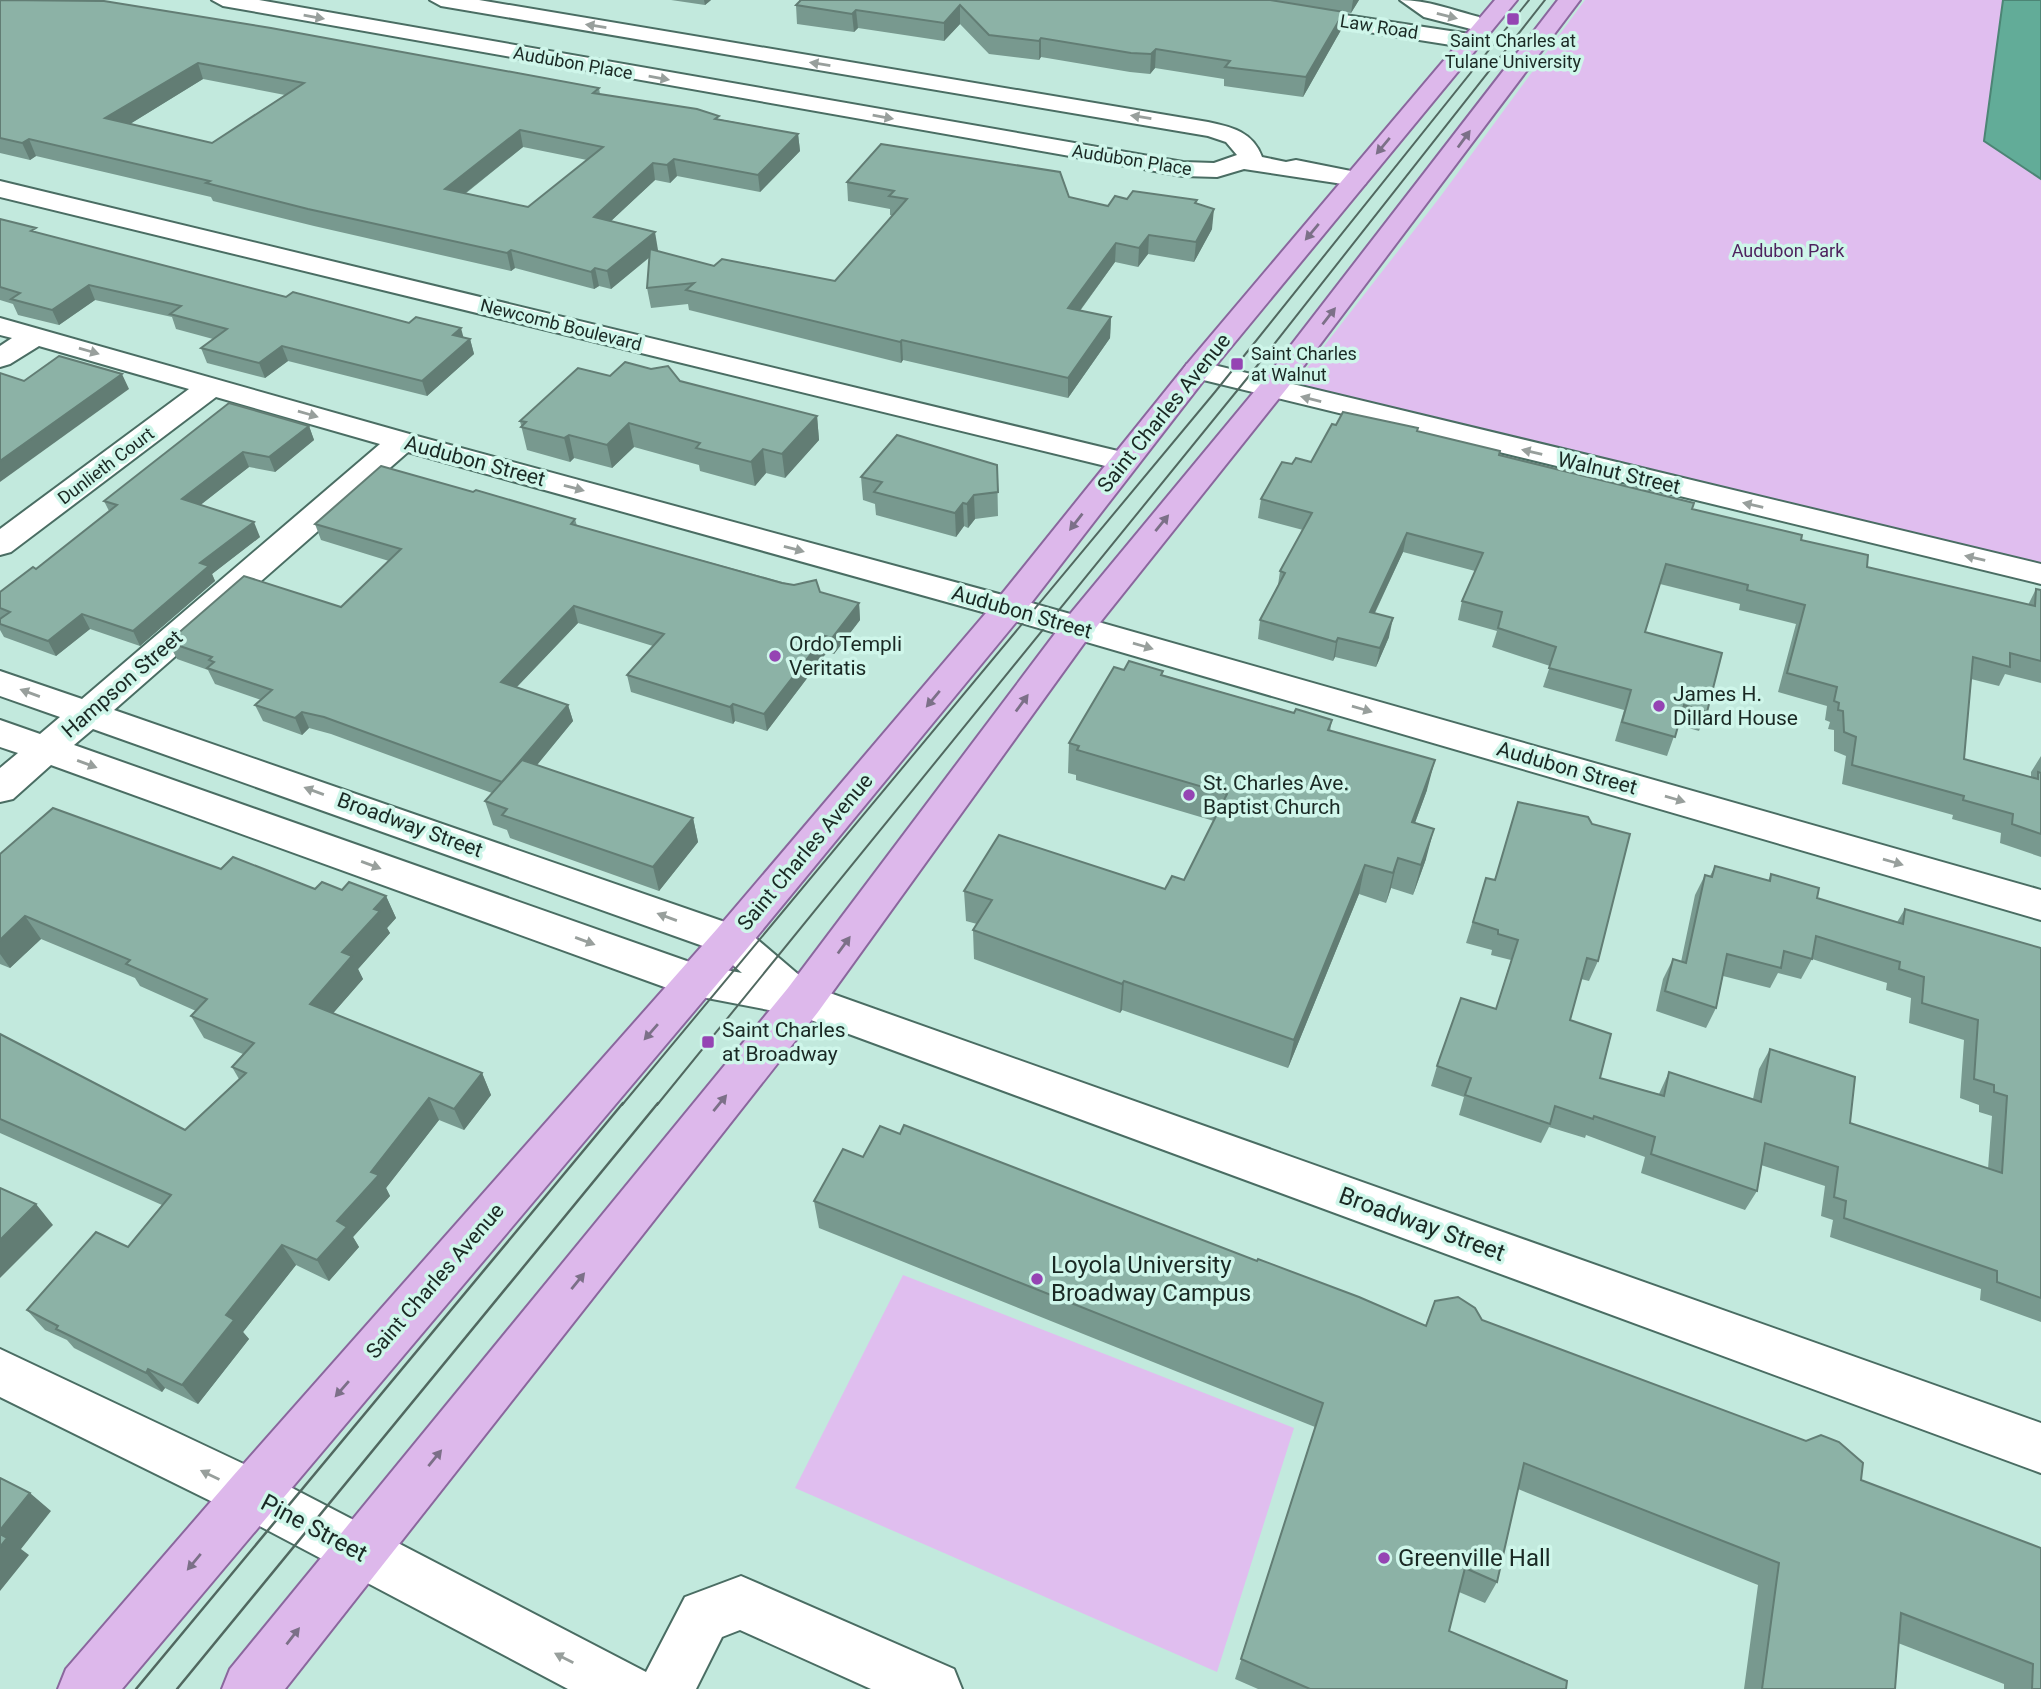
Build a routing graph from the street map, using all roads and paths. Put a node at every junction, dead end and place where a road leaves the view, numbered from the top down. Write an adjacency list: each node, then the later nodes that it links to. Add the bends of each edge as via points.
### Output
1 (223, 0): 10 (street, Audubon Place, one-way to 10)
2 (441, 0): 7 (street, Audubon Place)
3 (1204, 0): 8 (street, Law Road)
4 (1411, 0): 8 (street, one-way to 8)
5 (1506, 0): 8 (main road, Saint Charles Avenue)
6 (1569, 0): 9 (main road)
7 (528, 15): 10 (street, Audubon Place); 11 (street, Audubon Place, one-way to 7, via 1239,139 1208,129)
8 (1478, 33): 9 (main road); 12 (main road, Saint Charles Avenue, one-way to 12)
9 (1524, 33): 19 (main road, one-way to 9, via 1424,194)
10 (485, 47): 11 (street, Audubon Place, one-way to 11, via 1183,169 1217,170)
11 (1246, 156): 12 (street, via 1286,169)
12 (1356, 179): 17 (main road, Saint Charles Avenue, one-way to 17)
13 (0, 189): 21 (street, Newcomb Boulevard)
14 (0, 326): 15 (street, Audubon Street)
15 (35, 336): 16 (street); 18 (street, Audubon Street, one-way to 18)
16 (0, 358)
17 (1197, 370): 19 (street, Walnut Street); 21 (main road, Saint Charles Avenue)
18 (212, 387): 20 (street, Audubon Street, one-way to 20); 22 (street, Dunlieth Court)
19 (1271, 389): 23 (street, Walnut Street, one-way to 19); 25 (main road, one-way to 19)
20 (402, 441): 24 (street, Audubon Street, one-way to 24); 27 (street, Hampson Street)
21 (1122, 461): 24 (main road, Saint Charles Avenue, one-way to 24)
22 (0, 545)
23 (2041, 574)
24 (1009, 608): 25 (street, Audubon Street); 32 (main road, Saint Charles Avenue, one-way to 32)
25 (1077, 627): 31 (street, Audubon Street, one-way to 31); 34 (main road, one-way to 25)
26 (0, 683): 27 (street, Broadway Street, one-way to 26)
27 (88, 714): 29 (street, Hampson Street); 32 (street, Broadway Street, one-way to 27)
28 (0, 733): 29 (street, Broadway Street)
29 (47, 750): 30 (street, Hampson Street); 33 (street, Broadway Street, one-way to 33)
30 (0, 789)
31 (2041, 905)
32 (731, 940): 33 (main road, Saint Charles Avenue); 34 (street, Broadway Street)
33 (696, 981): 34 (street, Broadway Street); 37 (main road, Saint Charles Avenue, one-way to 37)
34 (803, 1000): 36 (street, Broadway Street); 38 (main road, one-way to 34)
35 (0, 1372): 37 (street, Pine Street, one-way to 35)
36 (2041, 1448)
37 (251, 1494): 38 (street, Pine Street); 39 (main road, Saint Charles Avenue, one-way to 39)
38 (359, 1552): 40 (main road, one-way to 38); 41 (street, Pine Street, one-way to 38)
39 (86, 1689)
40 (250, 1689)
41 (625, 1689)
42 (667, 1689): 43 (street, via 704,1616 741,1603)
43 (934, 1689)

